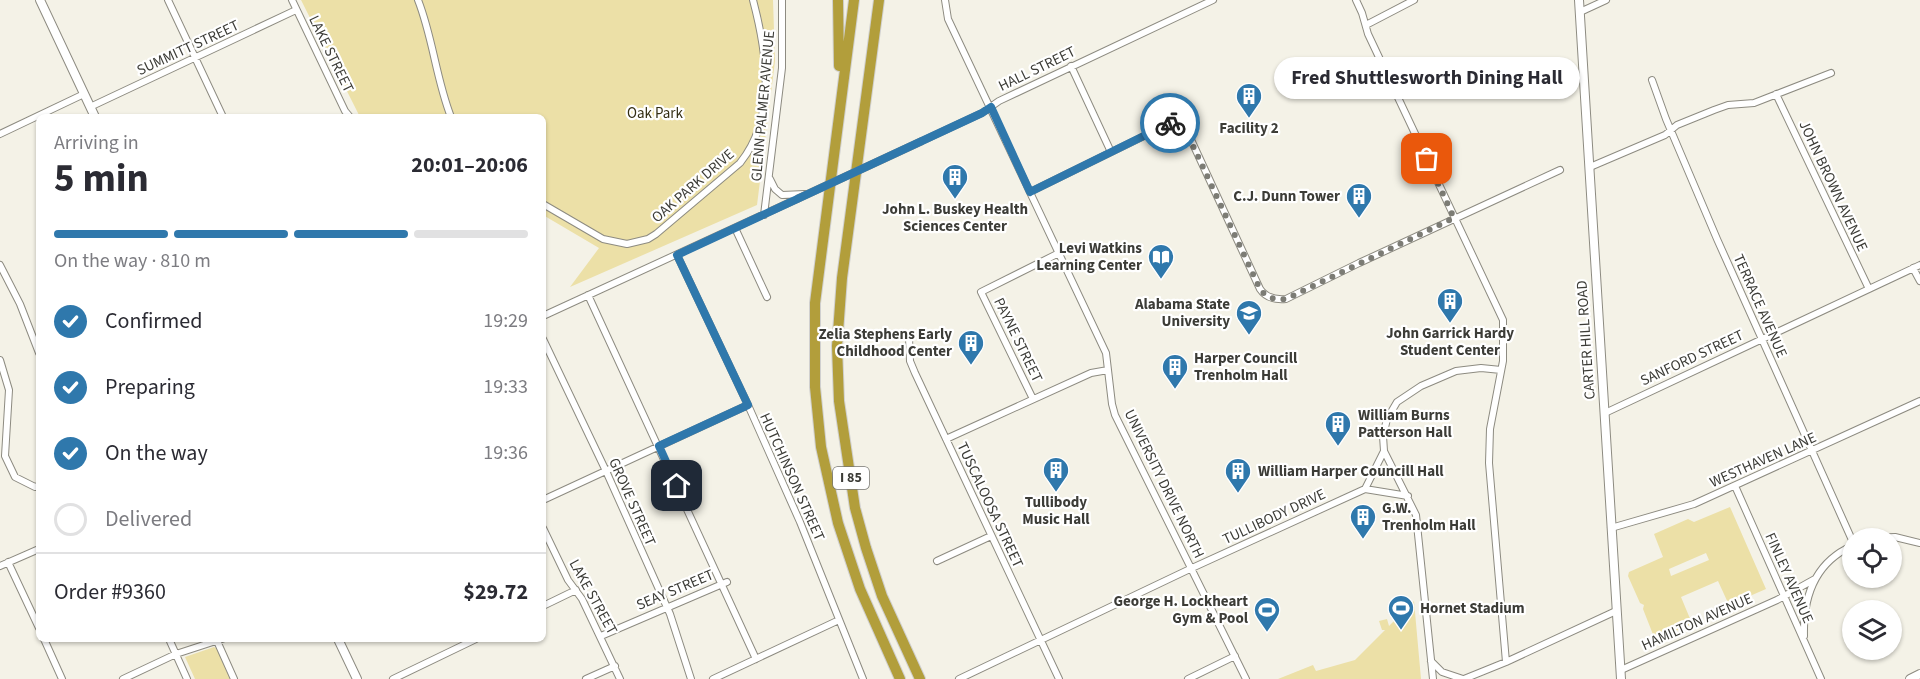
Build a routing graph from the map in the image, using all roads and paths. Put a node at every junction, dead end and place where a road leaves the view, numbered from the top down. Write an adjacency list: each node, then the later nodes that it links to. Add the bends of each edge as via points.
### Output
1 (40, 0): 23 (main road)
2 (168, 0): 19 (street)
3 (292, 0): 16 (street, LAKE STREET)
4 (418, 0): 32 (street)
5 (753, 0): 44 (street, OAK PARK DRIVE, via 763,42 765,81 759,132 740,163 656,234 634,243 603,239)
6 (782, 0): 41 (street, GLENN PALMER AVENUE, via 782,68)
7 (838, 0): 35 (highway)
8 (854, 0): 35 (highway, I 85)
9 (877, 0): 127 (highway, I 85, via 842,278 837,346 839,401 855,508 882,596)
10 (945, 0): 26 (street, UNIVERSITY DRIVE NORTH, via 948,19)
11 (1213, 0): 20 (street, HALL STREET)
12 (1356, 0): 18 (street)
13 (1414, 0): 18 (street)
14 (1580, 0): 17 (main road, CARTER HILL ROAD)
15 (1606, 0): 17 (street)
16 (296, 10): 19 (street, SUMMITT STREET); 31 (street, LAKE STREET)
17 (1580, 12): 39 (main road, CARTER HILL ROAD)
18 (1365, 25): 46 (street)
19 (195, 58): 25 (street, SUMMITT STREET); 30 (street)
20 (1071, 66): 26 (street, HALL STREET); 38 (street)
21 (1830, 73): 24 (street)
22 (1652, 80): 36 (street, TERRACE AVENUE)
23 (84, 94): 25 (main road); 28 (street)
24 (1776, 94): 36 (street, via 1749,104 1725,106); 53 (street, JOHN BROWN AVENUE)
25 (90, 107): 29 (main road)
26 (991, 107): 42 (street, UNIVERSITY DRIVE NORTH); 43 (street, HALL STREET, bridge)
27 (1193, 112): 34 (street)
28 (42, 114)
29 (94, 114)
30 (221, 114)
31 (348, 114)
32 (450, 114)
33 (36, 117): 37 (street)
34 (1180, 118): 38 (street); 46 (street, via 1260,289 1272,299 1286,299)
35 (837, 124): 115 (highway, I 85, via 815,303 815,387 821,447 860,589)
36 (1671, 130): 39 (street); 58 (street, TERRACE AVENUE)
37 (0, 134)
38 (1111, 152): 42 (street)
39 (1590, 166): 67 (main road, CARTER HILL ROAD)
40 (1560, 170): 46 (street)
41 (769, 177): 43 (street, HALL STREET, via 782,195); 45 (street, GLENN PALMER AVENUE)
42 (1030, 192): 48 (street, UNIVERSITY DRIVE NORTH)
43 (809, 194): 45 (street, HALL STREET, bridge)
44 (546, 206)
45 (764, 215): 47 (street, HALL STREET)
46 (1454, 218): 63 (street, via 1503,320)
47 (735, 228): 49 (street, HALL STREET); 55 (street)
48 (1059, 253): 62 (street, UNIVERSITY DRIVE NORTH, via 1106,353); 64 (street, PAYNE STREET, via 981,292)
49 (677, 255): 54 (street, HALL STREET); 66 (street, HUTCHINSON STREET)
50 (0, 266): 59 (street)
51 (1917, 266): 52 (street); 53 (street, SANFORD STREET)
52 (1920, 281)
53 (1869, 289): 58 (street, SANFORD STREET)
54 (588, 295): 56 (street, HALL STREET); 69 (street)
55 (767, 297)
56 (546, 315)
57 (909, 338): 68 (street, TUSCALOOSA STREET, via 910,361)
58 (1761, 339): 67 (street, SANFORD STREET); 71 (street, TERRACE AVENUE)
59 (36, 345)
60 (546, 345): 72 (street, GROVE STREET)
61 (0, 360): 74 (street, via 9,390 5,456 15,477)
62 (1108, 370): 64 (street, via 1091,373); 89 (street, UNIVERSITY DRIVE NORTH, via 1115,415)
63 (1501, 370): 70 (street, via 1456,371 1403,397 1387,419); 112 (street, via 1490,429 1489,463)
64 (1033, 399): 68 (street)
65 (1920, 401): 71 (street, WESTHAVEN LANE)
66 (748, 405): 69 (street); 97 (street, HUTCHINSON STREET)
67 (1605, 413): 78 (main road, CARTER HILL ROAD)
68 (946, 439): 81 (street, TUSCALOOSA STREET)
69 (659, 446): 72 (street); 91 (street)
70 (1384, 451): 75 (street); 76 (street)
71 (1812, 451): 73 (street, WESTHAVEN LANE); 79 (street, TERRACE AVENUE)
72 (606, 471): 77 (street); 95 (street, GROVE STREET)
73 (1735, 486): 78 (street, WESTHAVEN LANE, via 1694,504); 93 (street, FINLEY AVENUE)
74 (36, 487)
75 (1365, 489): 76 (street); 89 (street, TULLIBODY DRIVE)
76 (1408, 496): 111 (street, via 1418,524)
77 (546, 499)
78 (1611, 528): 96 (main road, CARTER HILL ROAD)
79 (1847, 528)
80 (546, 534): 92 (street, LAKE STREET)
81 (991, 536): 86 (street); 100 (street, TUSCALOOSA STREET)
82 (1902, 539): 83 (street)
83 (1920, 543)
84 (36, 550): 87 (street)
85 (1842, 552): 90 (street)
86 (937, 561)
87 (8, 562): 88 (street); 98 (street)
88 (0, 566)
89 (1192, 568): 100 (street, TULLIBODY DRIVE); 109 (street, UNIVERSITY DRIVE NORTH)
90 (1815, 579): 93 (street, HAMILTON AVENUE); 101 (street, via 1806,602)
91 (724, 583): 95 (street, SEAY STREET); 110 (street)
92 (576, 590): 94 (street); 99 (street, LAKE STREET)
93 (1784, 596): 101 (street, FINLEY AVENUE); 114 (street, HAMILTON AVENUE)
94 (546, 605)
95 (667, 608): 99 (street, SEAY STREET); 124 (street, GROVE STREET)
96 (1616, 611): 112 (street); 114 (main road, CARTER HILL ROAD)
97 (839, 620): 110 (street); 126 (street, HUTCHINSON STREET)
98 (36, 622)
99 (601, 636): 113 (street, LAKE STREET)
100 (1041, 640): 128 (street, TULLIBODY DRIVE); 129 (street, TUSCALOOSA STREET)
101 (1804, 641): 134 (street, FINLEY AVENUE)
102 (45, 642): 116 (street)
103 (170, 642): 108 (street)
104 (213, 642): 108 (street)
105 (220, 642): 119 (street)
106 (339, 642): 120 (main road)
107 (470, 642): 121 (street)
108 (176, 654): 117 (street); 118 (street)
109 (1235, 656): 130 (street); 131 (street, UNIVERSITY DRIVE NORTH)
110 (756, 659): 125 (street)
111 (1431, 660): 132 (street); 133 (street, via 1442,672)
112 (1506, 662): 133 (street)
113 (615, 666): 122 (street); 123 (street, LAKE STREET)
114 (1621, 674)
115 (899, 678)
116 (62, 679)
117 (123, 679)
118 (187, 679)
119 (234, 679)
120 (357, 679)
121 (393, 679)
122 (586, 679)
123 (620, 679)
124 (691, 679)
125 (713, 679)
126 (863, 679)
127 (920, 679)
128 (958, 679)
129 (1059, 679)
130 (1188, 679)
131 (1246, 679)
132 (1433, 679)
133 (1463, 679)
134 (1821, 679)

